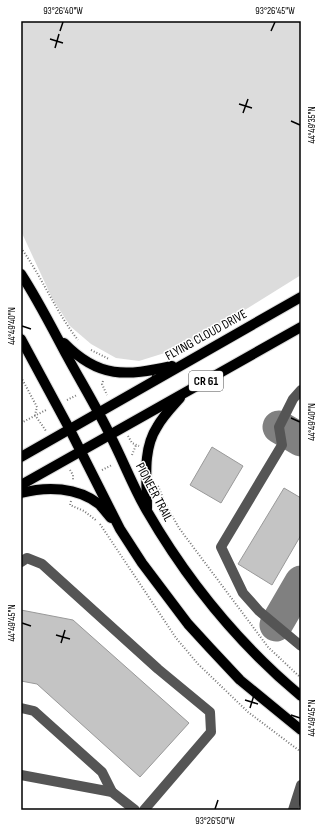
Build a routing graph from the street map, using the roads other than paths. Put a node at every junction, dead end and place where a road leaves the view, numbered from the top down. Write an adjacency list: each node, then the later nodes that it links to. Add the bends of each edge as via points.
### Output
1 (21, 274): 4 (main road, PIONEER TRAIL, via 41,305)
2 (301, 297): 6 (main road, FLYING CLOUD DRIVE / CR 61)
3 (301, 327): 8 (main road, CR 61)
4 (55, 334): 6 (main road, via 75,354 107,371 136,374); 9 (main road, PIONEER TRAIL)
5 (21, 339): 10 (main road)
6 (182, 364): 9 (main road, FLYING CLOUD DRIVE / CR 61)
7 (301, 390): 19 (street, via 279,427 282,445 221,547 243,593 259,611)
8 (183, 394): 11 (main road, CR 61); 16 (main road, via 157,427 151,440 146,466)
9 (98, 413): 10 (main road, FLYING CLOUD DRIVE / CR 61); 11 (main road, PIONEER TRAIL)
10 (69, 428): 12 (main road); 13 (main road, FLYING CLOUD DRIVE / CR 61)
11 (110, 434): 12 (main road, CR 61); 16 (main road, PIONEER TRAIL)
12 (80, 452): 14 (main road, CR 61); 17 (main road)
13 (21, 457)
14 (21, 485)
15 (21, 493): 17 (main road, via 51,488 72,492 99,504)
16 (147, 510): 20 (main road, PIONEER TRAIL, via 164,539 229,625)
17 (120, 529): 22 (main road, via 188,624 240,680)
18 (21, 562): 27 (street, via 27,558 42,564 210,712 211,732)
19 (301, 646)
20 (301, 696)
21 (21, 708): 25 (street, via 34,712 102,772)
22 (301, 730)
23 (21, 775): 25 (street)
24 (301, 785): 28 (street)
25 (112, 792): 26 (street)
26 (135, 810)
27 (144, 810)
28 (293, 810)

